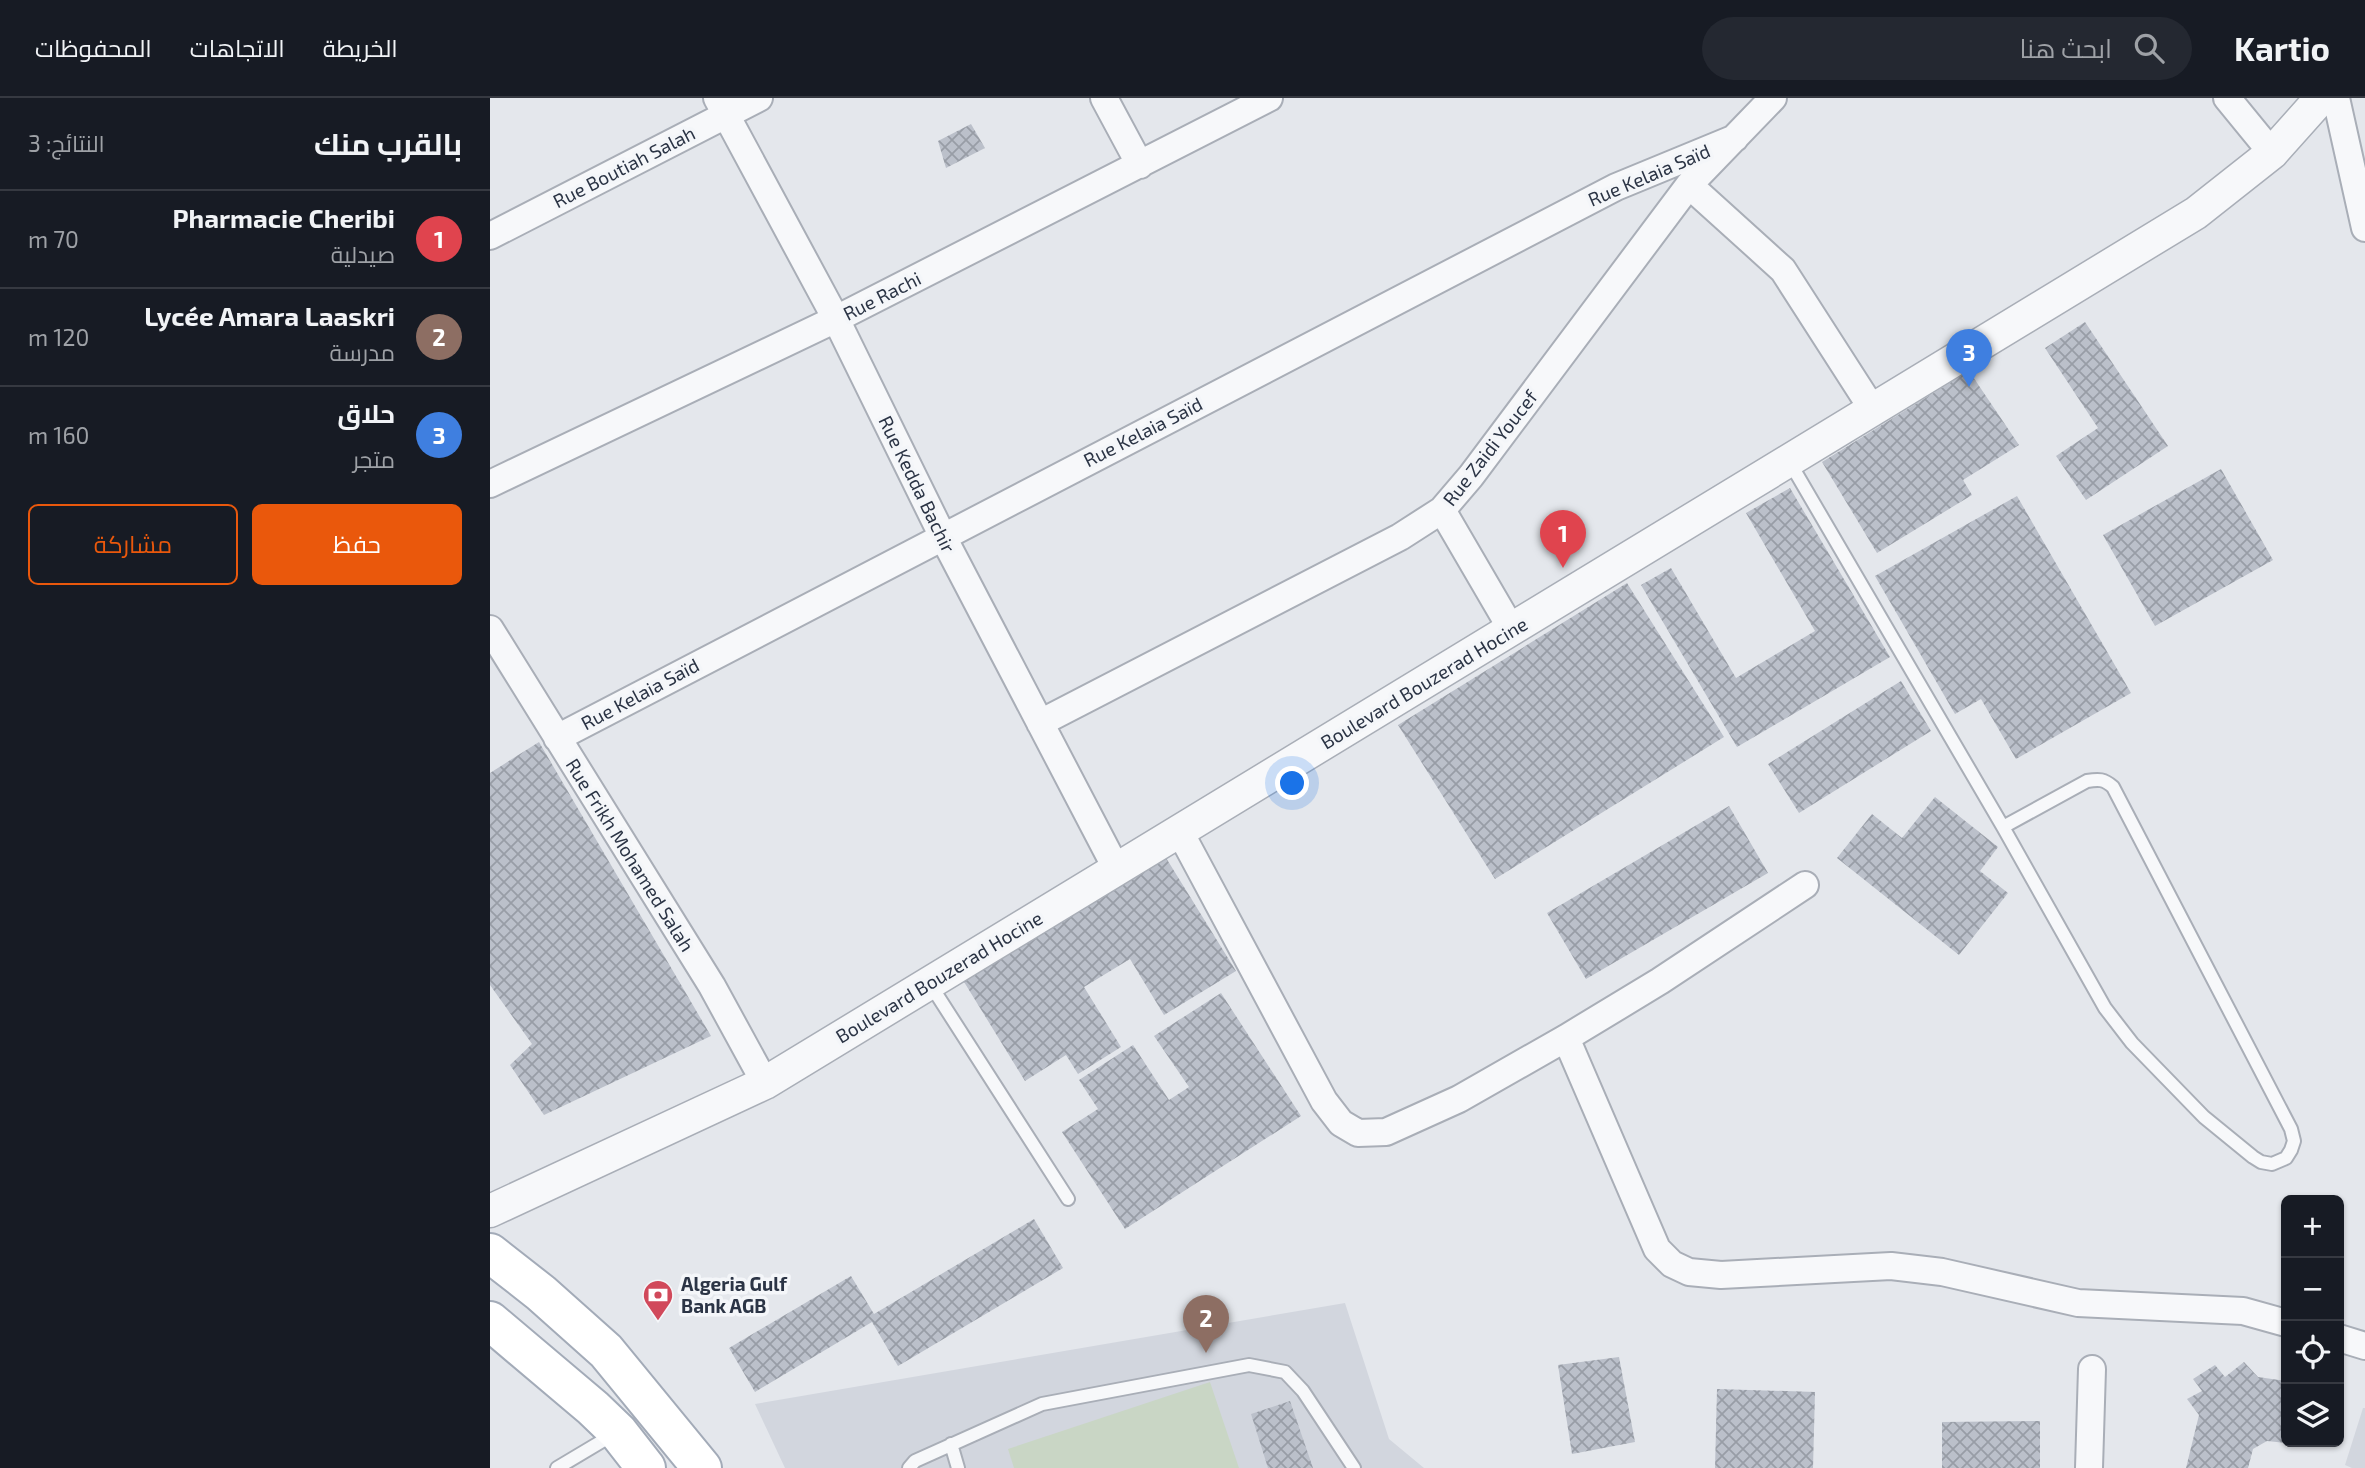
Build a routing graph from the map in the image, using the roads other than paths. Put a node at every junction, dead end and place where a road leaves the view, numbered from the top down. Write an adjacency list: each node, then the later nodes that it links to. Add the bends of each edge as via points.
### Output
1 (759, 98): 8 (street, Rue Boutiah Salah)
2 (1104, 98): 11 (street)
3 (1269, 98): 11 (street, Rue Rachi)
4 (1773, 98): 9 (street, Rue Zaidi Youcef)
5 (2227, 98): 10 (street)
6 (2321, 98): 10 (street, Boulevard Bouzerad Hocine)
7 (2336, 98): 13 (street)
8 (721, 106): 14 (street, Rue Boutiah Salah); 15 (street, Rue Kedda Bachir)
9 (1735, 138): 12 (street, Rue Zaidi Youcef); 20 (street, Rue Kelaia Saïd, via 1616,187)
10 (2272, 153): 16 (street, Boulevard Bouzerad Hocine, via 2196,213)
11 (1140, 165): 15 (street, Rue Rachi)
12 (1689, 185): 16 (street, via 1783,270); 19 (street, Rue Zaidi Youcef)
13 (2365, 227)
14 (490, 236)
15 (836, 319): 18 (street, Rue Rachi); 20 (street, Rue Kedda Bachir)
16 (1873, 410): 17 (street, Boulevard Bouzerad Hocine)
17 (1788, 461): 22 (street, Boulevard Bouzerad Hocine); 25 (lane)
18 (490, 484)
19 (1442, 510): 22 (street); 23 (street, Rue Zaidi Youcef, via 1400,537)
20 (943, 536): 23 (street, Rue Kedda Bachir); 24 (street, Rue Kelaia Saïd)
21 (490, 629): 24 (street, Rue Frikh Mohamed Salah)
22 (1511, 630): 26 (street, Boulevard Bouzerad Hocine)
23 (1040, 723): 27 (street, Rue Kedda Bachir)
24 (557, 738): 31 (street, Rue Frikh Mohamed Salah, via 712,986)
25 (2003, 827): 25 (lane, via 2087,781 2099,779 2113,788 2291,1129 2294,1141 2286,1158 2272,1164 2261,1162 2237,1146 2132,1043 2105,1007)
26 (1180, 832): 27 (street, Boulevard Bouzerad Hocine); 30 (street, via 1325,1101 1340,1123 1358,1133 1386,1132 1447,1105)
27 (1116, 870): 29 (street, Boulevard Bouzerad Hocine)
28 (1805, 885): 30 (street)
29 (930, 984): 31 (street, Boulevard Bouzerad Hocine); 32 (lane)
30 (1566, 1038): 36 (street, via 1657,1249 1689,1272 1721,1275 1891,1266 1942,1272 2078,1303 2243,1311)
31 (765, 1083): 33 (street, Boulevard Bouzerad Hocine)
32 (1068, 1199)
33 (490, 1211)
34 (490, 1253): 44 (main road, via 606,1351)
35 (490, 1321): 40 (main road)
36 (2281, 1322)
37 (2344, 1340): 38 (street)
38 (2365, 1346)
39 (2092, 1369): 48 (street)
40 (618, 1432): 42 (lane); 43 (main road)
41 (951, 1444): 45 (lane); 46 (lane); 47 (lane, via 1042,1404 1249,1365 1285,1372 1303,1391)
42 (557, 1468)
43 (646, 1468)
44 (702, 1468)
45 (909, 1468)
46 (958, 1468)
47 (1354, 1468)
48 (2089, 1468)

